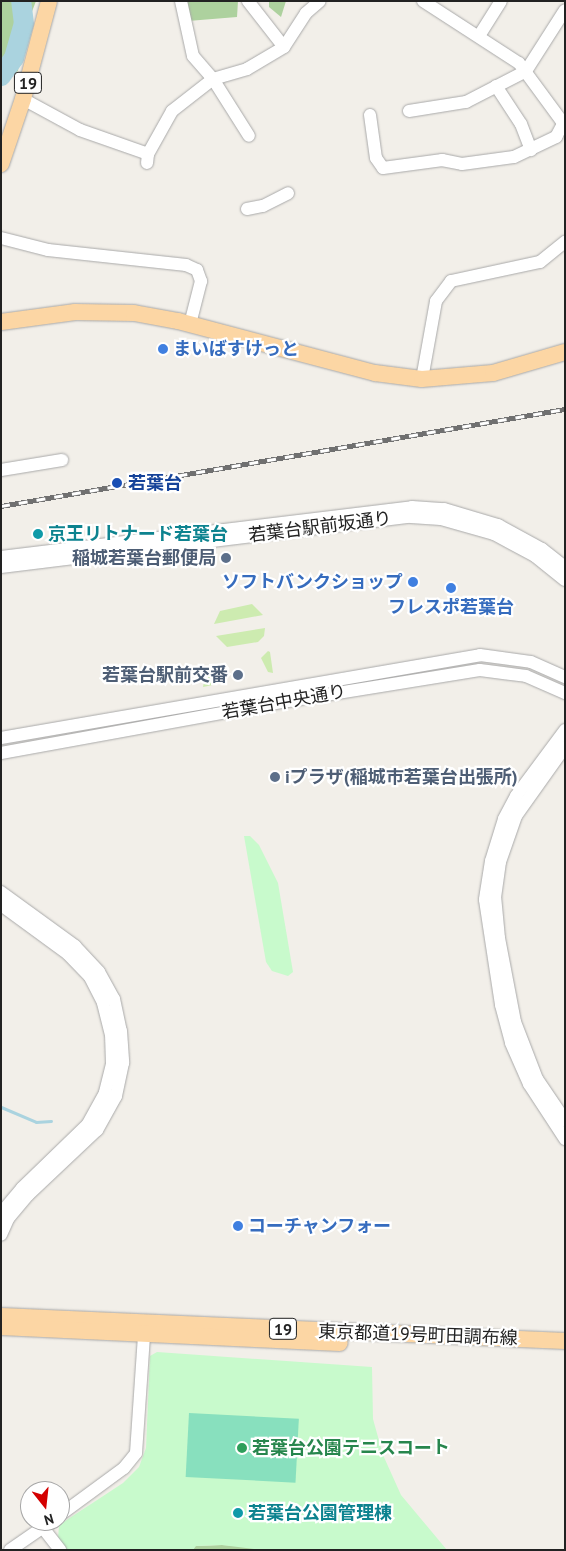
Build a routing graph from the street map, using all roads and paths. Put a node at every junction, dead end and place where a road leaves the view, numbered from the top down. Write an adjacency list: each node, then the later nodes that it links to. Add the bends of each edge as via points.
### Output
1 (49, 1): 13 (main road, 19)
2 (180, 1): 11 (street, via 193,56)
3 (248, 1): 9 (street)
4 (320, 1): 9 (street, via 306,13)
5 (501, 1): 8 (street)
6 (424, 2): 8 (street)
7 (565, 10): 10 (street)
8 (479, 36): 10 (street, via 519,62)
9 (284, 47): 11 (street, via 247,68)
10 (526, 71): 12 (street); 16 (street)
11 (213, 79): 13 (street, via 172,111 147,159 80,130); 17 (street)
12 (496, 86): 14 (street, via 466,102); 18 (street, via 521,124)
13 (23, 99): 19 (main road, 19)
14 (409, 111)
15 (370, 115): 18 (street, via 376,158 382,168 442,160 462,164 514,157)
16 (564, 122): 18 (street, via 556,137)
17 (249, 136)
18 (531, 150)
19 (1, 164)
20 (288, 193): 21 (street, via 263,206)
21 (247, 209)
22 (1, 238): 25 (street, via 48,250 186,265 197,270 201,282)
23 (565, 242): 27 (street, via 540,262 451,281 436,301)
24 (1, 322): 25 (main road, via 110,311)
25 (190, 324): 27 (main road, via 335,364)
26 (565, 352): 27 (main road, via 493,373)
27 (422, 379)
28 (62, 460): 29 (street)
29 (1, 470)
30 (1, 557): 32 (street, 若葉台駅前坂通り, via 412,507 444,509 498,525 520,535)
31 (1, 567): 33 (street, 若葉台駅前坂通り, via 411,517 441,519 494,534 535,556)
32 (565, 567)
33 (565, 580)
34 (565, 677): 37 (street, 若葉台中央通り, via 531,662 480,655)
35 (565, 693): 39 (street, 若葉台中央通り, via 526,676 480,670)
36 (565, 730): 43 (street, via 516,796 504,819 491,861 485,900 501,1005 511,1043 528,1084)
37 (1, 738)
38 (565, 747): 42 (street, via 516,816 500,862 496,896 499,938 515,1022 537,1079)
39 (1, 753)
40 (1, 892): 45 (street, via 75,946 99,972 114,999 122,1031 123,1063 116,1096 97,1130 28,1195 8,1219)
41 (1, 905): 44 (street, via 68,954 90,977 103,1003 111,1034 112,1064 105,1093 88,1124)
42 (565, 1120)
43 (565, 1139)
44 (1, 1213)
45 (1, 1235)
46 (1, 1316): 49 (main road, 東京都道19号町田調布線 / 19)
47 (1, 1327): 48 (main road, 東京都道19号町田調布線 / 19)
48 (144, 1335): 50 (main road, 東京都道19号町田調布線 / 19); 51 (street, via 136,1453 124,1468)
49 (565, 1341)
50 (565, 1352)
51 (70, 1508)
52 (37, 1531): 54 (street)
53 (50, 1531): 55 (street)
54 (10, 1550)
55 (60, 1550)

